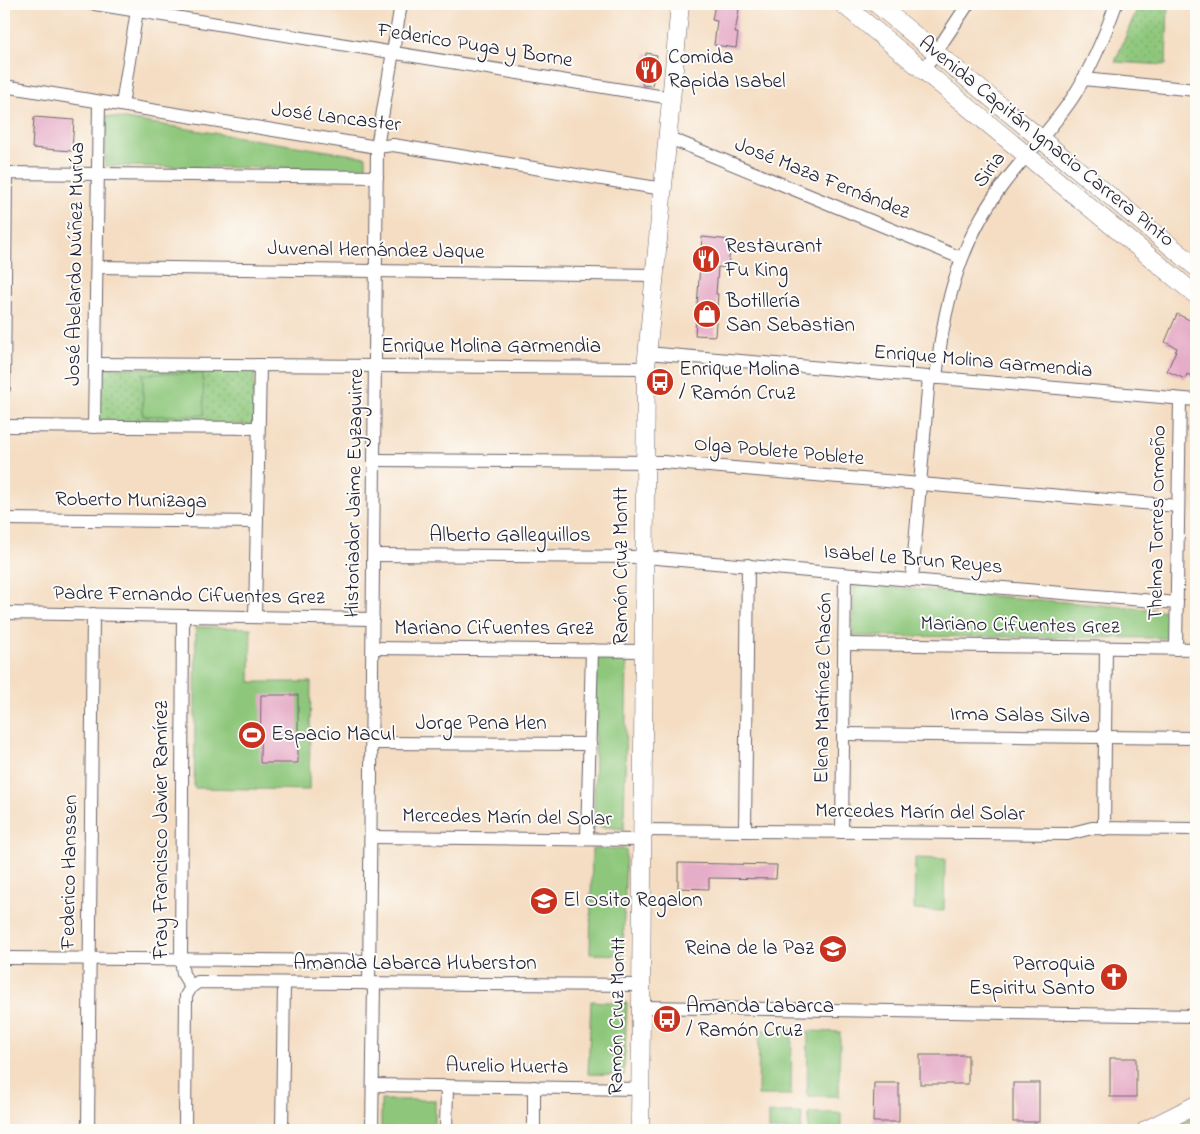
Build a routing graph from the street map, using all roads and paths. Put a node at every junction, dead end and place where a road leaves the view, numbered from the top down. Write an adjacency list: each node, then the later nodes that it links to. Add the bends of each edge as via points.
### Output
1 (95, 4): 8 (street, Federico Puga y Borne)
2 (401, 4): 10 (street, Historiador Jaime Eyzaguirre)
3 (680, 4): 15 (street, Ramón Cruz Montt)
4 (843, 4): 11 (street, Avenida Capitán Ignacio Carrera Pinto)
5 (877, 4): 9 (street, Avenida Capitán Ignacio Carrera Pinto)
6 (968, 4): 9 (street)
7 (1116, 4): 12 (street, Siria)
8 (138, 7): 10 (street, Federico Puga y Borne); 17 (street)
9 (936, 52): 11 (street); 19 (street, Avenida Capitán Ignacio Carrera Pinto)
10 (393, 53): 15 (street, Federico Puga y Borne); 20 (street, Historiador Jaime Eyzaguirre)
11 (924, 70): 21 (street, Avenida Capitán Ignacio Carrera Pinto)
12 (1083, 79): 14 (street); 19 (street, Siria)
13 (4, 86): 16 (street, José Lancaster)
14 (1196, 90)
15 (671, 98): 18 (street, Ramón Cruz Montt)
16 (99, 102): 17 (street, José Lancaster); 22 (street, José Abelardo Núñez Murúa)
17 (122, 105): 20 (street, José Lancaster)
18 (668, 137): 24 (street, Ramón Cruz Montt); 25 (street, José Maza Fernández)
19 (1040, 138): 21 (street, Siria); 27 (street, Avenida Capitán Ignacio Carrera Pinto)
20 (377, 148): 23 (street, Historiador Jaime Eyzaguirre); 24 (street, José Lancaster, via 393,145)
21 (1026, 155): 25 (street, Siria, via 989,203); 30 (street, Avenida Capitán Ignacio Carrera Pinto)
22 (98, 173): 23 (street); 26 (street, José Abelardo Núñez Murúa); 36 (street, via 6,173)
23 (377, 176): 28 (street, Historiador Jaime Eyzaguirre)
24 (663, 189): 29 (street, Ramón Cruz Montt)
25 (961, 258): 35 (street, Siria)
26 (96, 267): 28 (street, Juvenal Hernández Jaque); 32 (street, José Abelardo Núñez Murúa)
27 (1196, 267)
28 (377, 271): 29 (street, Juvenal Hernández Jaque); 34 (street, Historiador Jaime Eyzaguirre)
29 (655, 275): 31 (street, Ramón Cruz Montt)
30 (1196, 295)
31 (647, 361): 34 (street, Enrique Molina Garmendia); 35 (street, Enrique Molina Garmendia); 43 (street, Ramón Cruz Montt)
32 (95, 364): 33 (street, Enrique Molina Garmendia); 40 (street, José Abelardo Núñez Murúa)
33 (260, 365): 34 (street, Enrique Molina Garmendia); 41 (street)
34 (376, 366): 42 (street, Historiador Jaime Eyzaguirre)
35 (932, 378): 37 (street, Enrique Molina Garmendia); 44 (street, Siria)
36 (4, 388)
37 (1180, 399): 38 (street, Enrique Molina Garmendia); 45 (street, Thelma Torres Ormeño)
38 (1196, 400)
39 (4, 426): 40 (street)
40 (94, 427): 41 (street)
41 (258, 428): 47 (street)
42 (375, 460): 43 (street, Olga Poblete Poblete); 48 (street, Historiador Jaime Eyzaguirre)
43 (646, 463): 44 (street, Olga Poblete Poblete); 49 (street, Ramón Cruz Montt)
44 (920, 484): 45 (street, Olga Poblete Poblete); 52 (street, Siria)
45 (1178, 506): 53 (street, Thelma Torres Ormeño)
46 (4, 519): 47 (street, Roberto Munizaga)
47 (257, 522): 57 (street)
48 (374, 554): 49 (street, Alberto Galleguillos); 58 (street, Historiador Jaime Eyzaguirre)
49 (645, 557): 50 (street, Isabel Le Brun Reyes); 65 (street, Ramón Cruz Montt)
50 (748, 565): 51 (street, Isabel Le Brun Reyes); 73 (street)
51 (845, 575): 52 (street, Isabel Le Brun Reyes); 59 (street, Elena Martínez Chacón)
52 (912, 580): 53 (street, Isabel Le Brun Reyes)
53 (1177, 603): 62 (street, Thelma Torres Ormeño)
54 (4, 613): 55 (street, Padre Fernando Cifuentes Grez)
55 (92, 614): 56 (street, Padre Fernando Cifuentes Grez); 79 (street, Federico Hanssen)
56 (183, 616): 57 (street, Padre Fernando Cifuentes Grez); 80 (street, Fray Francisco Javier Ramírez)
57 (255, 617): 58 (street, Padre Fernando Cifuentes Grez)
58 (373, 619): 60 (street, Historiador Jaime Eyzaguirre)
59 (844, 644): 61 (street, Mariano Cifuentes Grez); 66 (street, Elena Martínez Chacón)
60 (373, 648): 64 (street, Mariano Cifuentes Grez); 69 (street, Historiador Jaime Eyzaguirre)
61 (1106, 648): 62 (street, Mariano Cifuentes Grez); 67 (street)
62 (1176, 648): 63 (street, Mariano Cifuentes Grez)
63 (1196, 649)
64 (592, 650): 65 (street, Mariano Cifuentes Grez); 70 (street)
65 (644, 650): 75 (street, Ramón Cruz Montt)
66 (843, 734): 67 (street, Irma Salas Silva); 74 (street, Elena Martínez Chacón)
67 (1105, 737): 68 (street, Irma Salas Silva); 71 (street)
68 (1196, 738)
69 (372, 743): 70 (street, Jorge Pena Hen); 76 (street, Historiador Jaime Eyzaguirre)
70 (590, 744): 77 (street)
71 (1104, 828): 72 (street, Mercedes Marín del Solar); 74 (street, Mercedes Marín del Solar, via 1068,834)
72 (1196, 829)
73 (745, 831): 74 (street, Mercedes Marín del Solar); 75 (street, Mercedes Marín del Solar)
74 (842, 832)
75 (642, 835): 77 (street, Mercedes Marín del Solar); 84 (street, Ramón Cruz Montt)
76 (371, 837): 77 (street, Mercedes Marín del Solar); 81 (street, Historiador Jaime Eyzaguirre)
77 (587, 839)
78 (4, 958): 79 (street, Amanda Labarca Huberston)
79 (89, 959): 80 (street, Amanda Labarca Huberston); 93 (street, Federico Hanssen)
80 (181, 960): 81 (street, Amanda Labarca Huberston); 85 (street, Fray Francisco Javier Ramírez, via 183,974)
81 (370, 961): 83 (street, Historiador Jaime Eyzaguirre)
82 (284, 983): 83 (street, Amanda Labarca Huberston); 85 (street, Amanda Labarca Huberston, via 202,982); 95 (street)
83 (372, 984): 84 (street, Amanda Labarca Huberston); 88 (street, Historiador Jaime Eyzaguirre)
84 (641, 985): 86 (street, Ramón Cruz Montt)
85 (191, 987): 94 (street, Fray Francisco Javier Ramírez, via 186,999)
86 (641, 1007): 87 (street); 91 (street, Ramón Cruz Montt)
87 (1196, 1016)
88 (373, 1085): 89 (street, Aurelio Huerta); 96 (street, Historiador Jaime Eyzaguirre)
89 (447, 1086): 90 (street, Aurelio Huerta); 97 (street)
90 (534, 1088): 91 (street, Aurelio Huerta); 98 (street)
91 (640, 1089): 99 (street, Ramón Cruz Montt)
92 (1196, 1105): 100 (street)
93 (88, 1130)
94 (185, 1130)
95 (282, 1130)
96 (372, 1130)
97 (446, 1130)
98 (534, 1130)
99 (640, 1130)
100 (1146, 1130)

